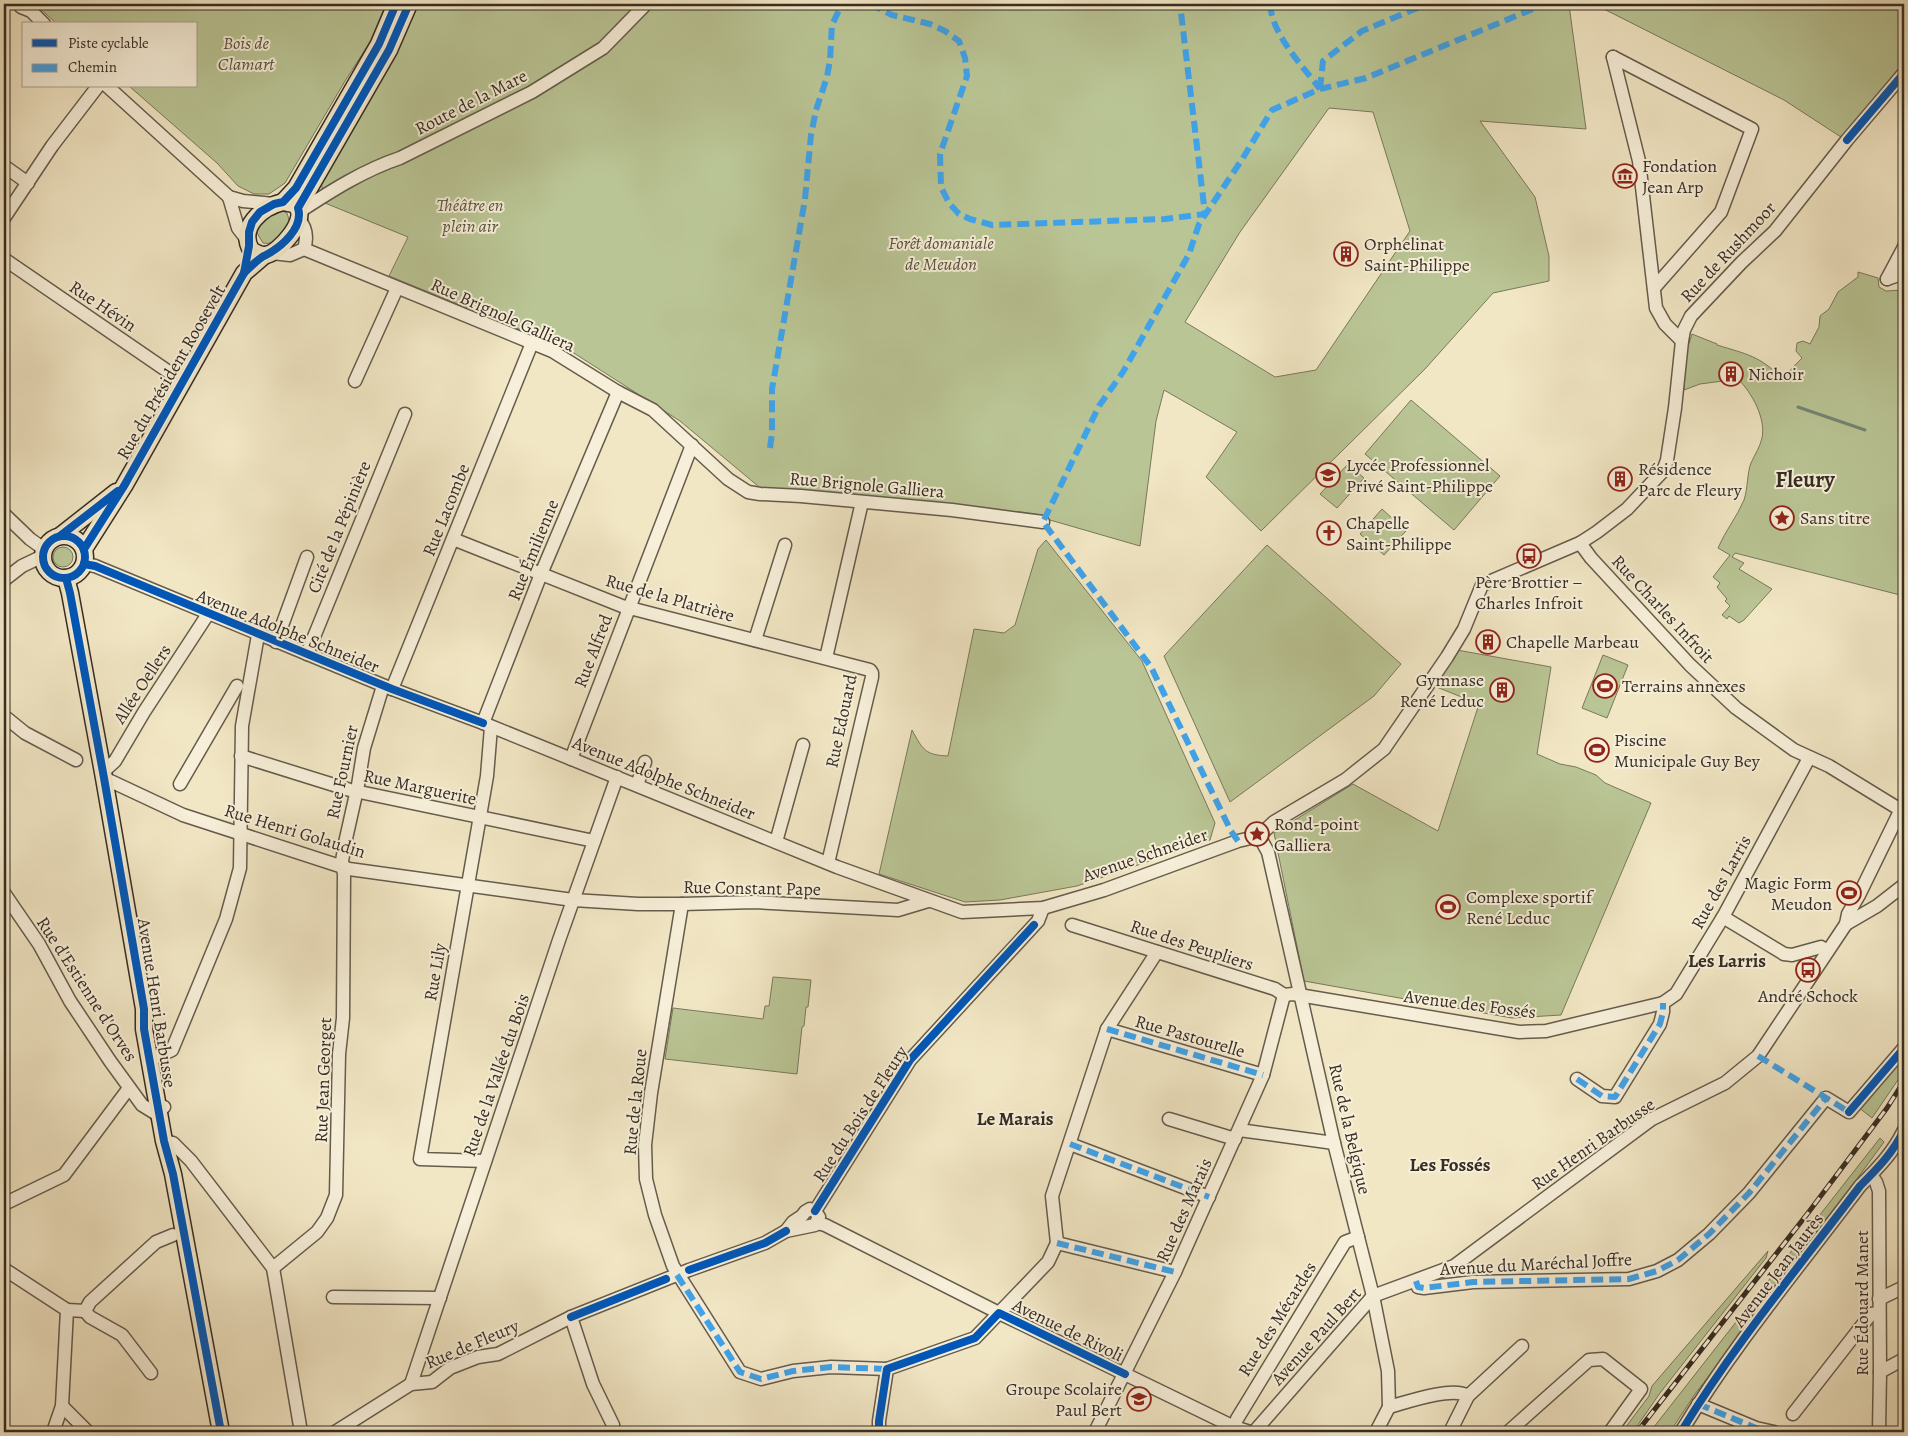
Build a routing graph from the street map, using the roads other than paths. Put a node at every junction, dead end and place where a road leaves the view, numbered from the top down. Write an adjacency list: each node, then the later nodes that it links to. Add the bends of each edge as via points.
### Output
1 (396, 4): 13 (main road, via 379,44 296,188)
2 (408, 4): 13 (main road, via 389,50)
3 (646, 4): 13 (street, Route de la Mare, via 602,48 532,92)
4 (20, 5): 5 (street); 6 (street)
5 (36, 22)
6 (42, 22)
7 (1904, 73): 24 (street, Rue de Rushmoor, via 1775,231 1691,316)
8 (96, 88): 11 (street)
9 (110, 88): 12 (street)
10 (4, 166): 11 (street)
11 (28, 183): 14 (street)
12 (230, 197): 13 (street); 15 (street, via 238,228)
13 (290, 209): 15 (main road, via 260,212 252,222); 17 (street, via 305,226); 18 (main road, via 290,237)
14 (4, 218)
15 (248, 244): 18 (main road, via 255,253); 20 (main road, Rue du Président Roosevelt)
16 (1904, 247): 21 (street, via 1887,279)
17 (304, 249): 18 (street, via 290,255); 22 (street, Rue Brignole Galliera)
18 (269, 254): 20 (main road, Rue du Président Roosevelt)
19 (5, 264): 26 (street, Rue Hévin)
20 (244, 273): 26 (main road, Rue du Président Roosevelt)
21 (1904, 273)
22 (397, 288): 25 (street, Rue Brignole Galliera); 27 (street)
23 (1654, 288): 23 (street, via 1721,212 1752,129 1613,57 1639,161); 24 (street, via 1656,308 1665,324)
24 (1682, 342): 37 (street, Rue de Rushmoor, via 1675,408 1663,471 1627,509)
25 (532, 343): 28 (street, Rue Brignole Galliera, via 552,351); 36 (street, Rue Lacombe)
26 (182, 381): 31 (main road, Rue du Président Roosevelt)
27 (355, 381)
28 (618, 392): 30 (street, Rue Brignole Galliera, via 653,410); 42 (street, Rue Émilienne)
29 (405, 414): 50 (street, Cité de la Pépinière)
30 (692, 445): 32 (street, Rue Brignole Galliera, via 728,479 748,492); 45 (street, Rue Alfred)
31 (124, 486): 35 (main road, Rue du Président Roosevelt); 40 (main road, Rue du Président Roosevelt)
32 (862, 502): 34 (street, Rue Brignole Galliera); 51 (street, Rue Edouard)
33 (4, 514): 39 (street)
34 (1043, 522)
35 (60, 536): 39 (main road, via 51,540); 40 (main road, via 74,538)
36 (453, 539): 42 (street, Rue de la Platrière); 53 (street, Rue Lacombe)
37 (1580, 543): 58 (street, Rue Charles Infroit, via 1690,665 1736,708); 70 (street, Rue de Rushmoor, via 1482,585 1464,629 1384,749 1345,780 1274,822)
38 (785, 545): 48 (street)
39 (44, 552): 43 (main road, via 49,572); 44 (street)
40 (84, 557): 43 (main road, via 77,574); 46 (street, Avenue Adolphe Schneider, via 95,566)
41 (307, 557): 49 (street)
42 (541, 574): 45 (street, Rue de la Platrière); 55 (street, Rue Émilienne)
43 (66, 578): 62 (main road, Avenue Henri Barbusse)
44 (4, 580)
45 (629, 608): 48 (street, Rue de la Platrière); 59 (street, Rue Alfred)
46 (208, 614): 47 (street, Avenue Adolphe Schneider); 62 (street, Allée Oellers)
47 (258, 635): 49 (street, Avenue Adolphe Schneider); 57 (street, via 244,706)
48 (755, 640): 51 (street, Rue de la Platrière)
49 (276, 642): 50 (street, Avenue Adolphe Schneider)
50 (307, 654): 53 (street, Avenue Adolphe Schneider)
51 (826, 658): 73 (street, Rue Edouard, via 866,668 872,673)
52 (237, 686): 64 (street)
53 (387, 688): 55 (street, Avenue Adolphe Schneider); 66 (street, Rue Fournier, via 364,748)
54 (4, 716): 60 (street, via 25,734)
55 (487, 725): 59 (street, Avenue Adolphe Schneider); 68 (street, Rue Lily, via 487,776)
56 (803, 745): 72 (street)
57 (241, 756): 66 (street, Rue Marguerite); 69 (street)
58 (1809, 758): 67 (street, Rue Charles Infroit); 84 (street, Rue des Larris)
59 (571, 759): 63 (street, Avenue Adolphe Schneider)
60 (76, 760)
61 (645, 762): 65 (street)
62 (104, 775): 69 (street, Rue Henri Golaudin, via 182,815); 94 (main road, Avenue Henri Barbusse, via 144,1009 144,1029)
63 (617, 777): 65 (street, Avenue Adolphe Schneider); 71 (street, Rue de la Vallée du Bois)
64 (180, 784)
65 (636, 785): 72 (street, Avenue Adolphe Schneider)
66 (356, 791): 68 (street, Rue Marguerite); 74 (street, Rue Fournier)
67 (1903, 808): 78 (street, Rue Henri Barbusse)
68 (479, 817): 71 (street, Rue Marguerite); 76 (street, Rue Lily)
69 (241, 834): 74 (street, Rue Henri Golaudin); 94 (street, via 240,868 226,919 172,1050)
70 (1259, 836): 82 (street, Avenue Schneider); 90 (street, Rue de la Belgique, via 1268,852)
71 (594, 841): 79 (street, Rue de la Vallée du Bois)
72 (776, 842): 73 (street, Avenue Adolphe Schneider)
73 (828, 863): 80 (street, Avenue Adolphe Schneider)
74 (343, 867): 76 (street, Rue Henri Golaudin); 113 (street, Rue Jean Georget, via 343,1018 339,1054 336,1195 327,1218 317,1232)
75 (1904, 885): 83 (street, Rue Henri Barbusse)
76 (468, 886): 79 (street, Rue Henri Golaudin); 105 (street, Rue Lily, via 420,1159)
77 (4, 893): 97 (street, Rue d'Estienne d'Orves, via 39,944 70,1001)
78 (1859, 895): 83 (street); 85 (street, Rue Henri Barbusse)
79 (573, 900): 81 (street, Rue Constant Pape); 105 (street, Rue de la Vallée du Bois)
80 (928, 901): 81 (street, Rue Constant Pape, via 898,910 764,902); 82 (street, Avenue Adolphe Schneider, via 962,912)
81 (682, 904): 116 (street, Rue de la Roue, via 650,1093 645,1146 646,1178 655,1215)
82 (1043, 908): 109 (street, Rue du Bois de Fleury, via 1038,921 910,1060)
83 (1866, 913): 85 (street, Rue Henri Barbusse)
84 (1723, 917): 87 (street, via 1784,954 1821,947); 91 (street, Rue des Larris, via 1676,994)
85 (1846, 924): 87 (street, Rue Henri Barbusse)
86 (1072, 925): 88 (street, Rue des Peupliers)
87 (1827, 951): 117 (street, Rue Henri Barbusse, via 1758,1056 1725,1083 1652,1119 1454,1266)
88 (1157, 952): 89 (street, Rue des Peupliers, via 1275,989); 92 (street)
89 (1284, 995): 90 (street, Rue des Peupliers); 95 (street, Rue des Marais)
90 (1301, 997): 91 (street, Avenue des Fossés, via 1519,1032 1546,1031); 103 (street, Rue de la Belgique)
91 (1663, 1003): 96 (street, via 1660,1024 1615,1097 1602,1096)
92 (1107, 1029): 95 (street, Rue Pastourelle); 104 (street)
93 (1904, 1048): 117 (street, Avenue du Maréchal Joffre, via 1849,1112 1826,1098 1749,1193 1715,1228 1678,1260 1657,1271 1629,1279 1473,1282 1424,1288 1418,1287)
94 (154, 1058): 98 (main road, Avenue Henri Barbusse)
95 (1264, 1075): 101 (street, Rue des Marais)
96 (1577, 1079)
97 (129, 1088): 98 (street, Rue d'Estienne d'Orves, via 142,1105 155,1113); 108 (street, via 64,1175)
98 (162, 1108): 102 (main road, Avenue Henri Barbusse)
99 (1169, 1119): 101 (street)
100 (1904, 1130): 106 (street, Avenue Jean Jaurès, via 1891,1152)
101 (1237, 1135): 103 (street); 107 (street, Rue des Marais)
102 (169, 1142): 113 (street, via 190,1160); 143 (main road, Avenue Henri Barbusse)
103 (1334, 1143): 111 (street, Rue de la Belgique)
104 (1070, 1144): 107 (street); 112 (street, via 1052,1196)
105 (485, 1161): 121 (street, Rue de la Vallée du Bois)
106 (1871, 1175): 122 (street, Rue Édouard Manet, via 1878,1191); 136 (street, Avenue Jean Jaurès)
107 (1209, 1197): 115 (street, Rue des Marais)
108 (4, 1204)
109 (810, 1219): 116 (street, Rue du Bois de Fleury, via 794,1222 786,1231 765,1243); 125 (street, Avenue de Rivoli)
110 (173, 1235): 124 (street, via 156,1242 90,1302)
111 (1358, 1237): 119 (street, Rue de la Belgique); 140 (street, Rue des Mécardes, via 1345,1242)
112 (1057, 1243): 115 (street); 125 (street, via 1048,1262)
113 (273, 1268): 144 (street)
114 (4, 1269): 123 (street)
115 (1175, 1272): 133 (street, Rue des Marais)
116 (677, 1275): 127 (street, Rue du Bois de Fleury); 130 (street, Rue de la Roue, via 740,1372 761,1379 831,1367)
117 (1416, 1281): 119 (street, Avenue Paul Bert)
118 (1904, 1287): 122 (street)
119 (1372, 1296): 138 (street, Rue de la Belgique, via 1388,1371); 149 (street, Avenue Paul Bert)
120 (333, 1297): 121 (street)
121 (440, 1298): 134 (street, Rue de la Vallée du Bois)
122 (1879, 1299): 126 (street, Rue Édouard Manet)
123 (67, 1310): 124 (street); 137 (street)
124 (85, 1311): 132 (street, via 122,1336)
125 (999, 1313): 130 (street, via 975,1338); 133 (street, Avenue de Rivoli)
126 (1879, 1313): 131 (street, Rue Édouard Manet); 139 (street, via 1871,1314)
127 (571, 1316): 134 (street, Rue de Fleury, via 498,1354 478,1357 450,1368 432,1382); 146 (street, via 593,1384)
128 (1522, 1346): 135 (street)
129 (1904, 1359): 131 (street)
130 (887, 1369): 147 (street)
131 (1880, 1372): 156 (street, Rue Édouard Manet)
132 (151, 1374)
133 (1124, 1374): 140 (street, Avenue de Rivoli); 148 (street, Rue des Marais)
134 (411, 1384): 145 (street, Rue de Fleury)
135 (1468, 1396): 138 (street, via 1447,1393); 151 (street)
136 (1698, 1404): 154 (street, Avenue Jean Jaurès); 155 (street)
137 (62, 1406): 141 (street); 142 (street)
138 (1388, 1407): 150 (street, Rue de la Belgique)
139 (1793, 1414)
140 (1234, 1427): 149 (street, Avenue de Rivoli)
141 (53, 1432)
142 (88, 1432)
143 (221, 1432)
144 (301, 1432)
145 (335, 1432)
146 (614, 1432)
147 (878, 1432)
148 (1095, 1432)
149 (1252, 1432)
150 (1376, 1432)
151 (1450, 1432)
152 (1508, 1432): 153 (street, via 1589,1360 1603,1359 1641,1389)
153 (1610, 1432)
154 (1681, 1432)
155 (1774, 1432)
156 (1879, 1432)

